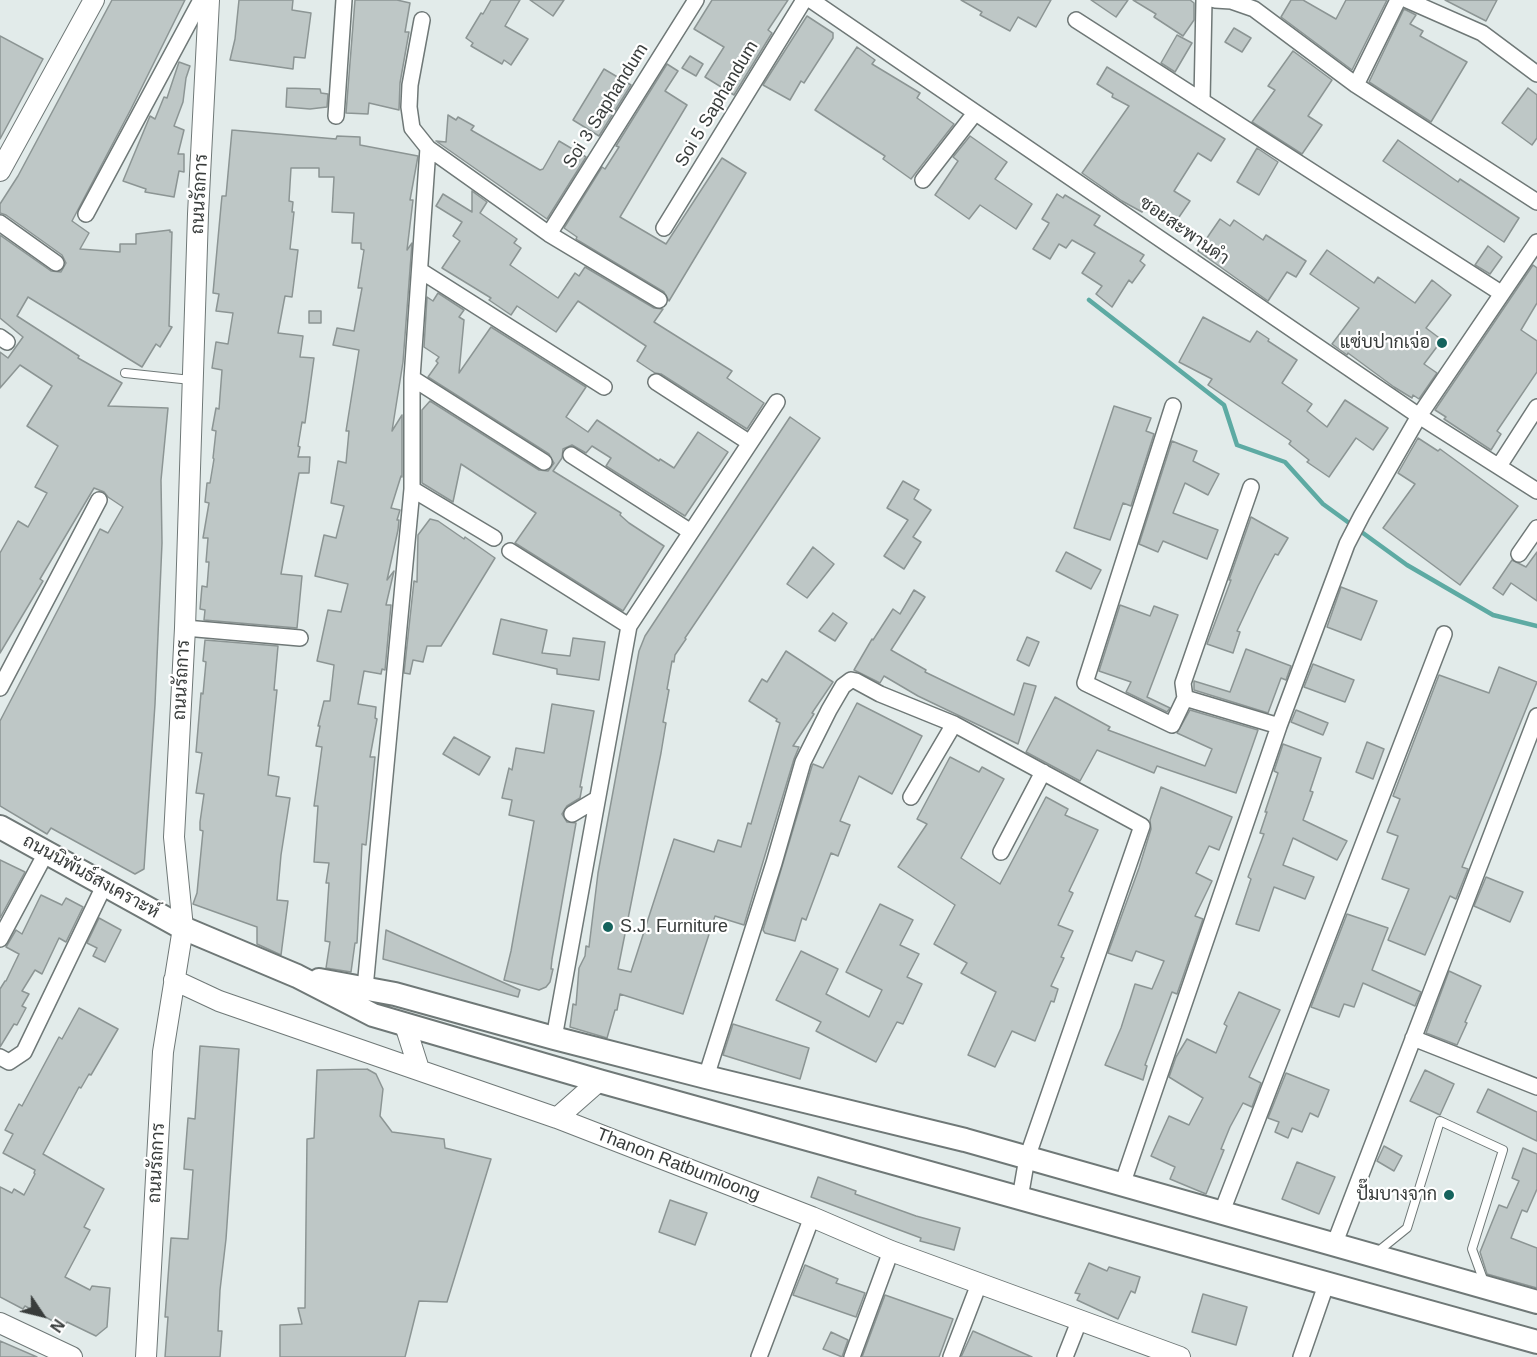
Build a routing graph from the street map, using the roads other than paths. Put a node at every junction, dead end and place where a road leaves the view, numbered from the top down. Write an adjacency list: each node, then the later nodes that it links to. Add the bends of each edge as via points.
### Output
1 (94, 0): 20 (street)
2 (201, 0): 23 (street)
3 (209, 0): 34 (street, ถนนรัถการ)
4 (344, 0): 18 (street)
5 (696, 0): 26 (street, Soi 3 Saphandum)
6 (804, 0): 25 (street, Soi 5 Saphandum)
7 (811, 0): 17 (street, ซอยสะพานดำ)
8 (1204, 0): 16 (street)
9 (1215, 0): 15 (street, via 1254,9)
10 (1398, 0): 15 (street)
11 (1407, 0): 14 (street, via 1482,33)
12 (422, 20): 19 (street, via 409,107 412,128)
13 (1076, 20): 16 (street)
14 (1537, 74)
15 (1356, 85): 22 (street)
16 (1202, 101): 30 (street)
17 (975, 113): 21 (street); 40 (street, ซอยสะพานดำ)
18 (336, 116)
19 (428, 148): 26 (street); 29 (street)
20 (0, 171)
21 (923, 180)
22 (1537, 202)
23 (86, 214)
24 (0, 223): 28 (street)
25 (664, 228)
26 (549, 234): 31 (street)
27 (1537, 243): 30 (street)
28 (56, 263)
29 (421, 271): 33 (street); 36 (street)
30 (1501, 293): 40 (street)
31 (659, 300)
32 (125, 373): 34 (lane)
33 (412, 378): 43 (street); 46 (street)
34 (193, 380): 55 (street, ถนนรัถการ)
35 (656, 382): 41 (street)
36 (604, 387)
37 (777, 402): 41 (street)
38 (1173, 405): 59 (street, via 1085,683 1172,725)
39 (1537, 407): 44 (street)
40 (1419, 416): 44 (street, ซอยสะพานดำ); 62 (street, via 1347,544)
41 (750, 443): 50 (street)
42 (571, 455): 50 (street)
43 (544, 462)
44 (1499, 466): 47 (street, ซอยสะพานดำ)
45 (1251, 487): 59 (street, via 1183,682)
46 (412, 489): 51 (street); 75 (street)
47 (1537, 491)
48 (99, 500): 58 (street)
49 (1537, 528): 53 (street)
50 (691, 532): 54 (street)
51 (494, 538)
52 (510, 550): 54 (street)
53 (1519, 554)
54 (629, 626): 65 (street)
55 (185, 628): 57 (street); 71 (street, ถนนรัถการ, via 174,837)
56 (1444, 633): 88 (street)
57 (300, 638)
58 (0, 688)
59 (1185, 698): 62 (street)
60 (1537, 716): 78 (street)
61 (954, 724): 63 (street); 64 (street); 81 (street, via 856,681 843,686 803,762)
62 (1279, 726): 86 (street)
63 (1044, 772): 68 (street); 85 (street, via 1142,826)
64 (911, 797)
65 (597, 799): 66 (street); 77 (street)
66 (573, 814)
67 (0, 827): 69 (main road, ถนนนิพันธ์สงเคราะห์)
68 (1001, 852)
69 (46, 853): 70 (main road, ถนนนิพันธ์สงเคราะห์); 72 (street)
70 (105, 884): 71 (main road, ถนนนิพันธ์สงเคราะห์); 79 (street, via 24,1052 9,1062)
71 (183, 928): 73 (main road, ถนนนิพันธ์สงเคราะห์); 74 (street, ถนนรัถการ)
72 (0, 939)
73 (297, 976): 75 (main road); 76 (main road, via 373,1015)
74 (174, 980): 80 (street, Thanon Ratbumloong, via 219,1001); 102 (street, ถนนรัถการ, via 163,1052)
75 (366, 988): 77 (main road)
76 (405, 1025): 80 (street); 82 (main road)
77 (554, 1038): 81 (main road)
78 (1413, 1038): 83 (street); 90 (street)
79 (0, 1057)
80 (419, 1069): 84 (street, Thanon Ratbumloong)
81 (706, 1077): 85 (main road)
82 (598, 1081): 84 (street); 87 (main road)
83 (1537, 1087)
84 (557, 1118): 89 (street, Thanon Ratbumloong)
85 (1027, 1158): 86 (main road); 87 (street)
86 (1122, 1185): 88 (main road)
87 (1020, 1198): 94 (main road)
88 (1221, 1214): 90 (main road)
89 (812, 1216): 91 (street, Thanon Ratbumloong); 103 (street)
90 (1334, 1245): 92 (main road)
91 (891, 1251): 93 (street, Thanon Ratbumloong); 104 (street)
92 (1373, 1256): 95 (main road); 95 (lane, via 1407,1228 1440,1121 1503,1150 1472,1249)
93 (979, 1284): 97 (street, Thanon Ratbumloong); 105 (street)
94 (1326, 1285): 99 (main road); 107 (street)
95 (1486, 1288): 96 (main road)
96 (1537, 1302)
97 (1080, 1319): 100 (street, Thanon Ratbumloong); 106 (street)
98 (0, 1323): 101 (street)
99 (1537, 1342)
100 (1176, 1356)
101 (72, 1357)
102 (146, 1357)
103 (759, 1357)
104 (852, 1357)
105 (951, 1357)
106 (1065, 1357)
107 (1301, 1357)

